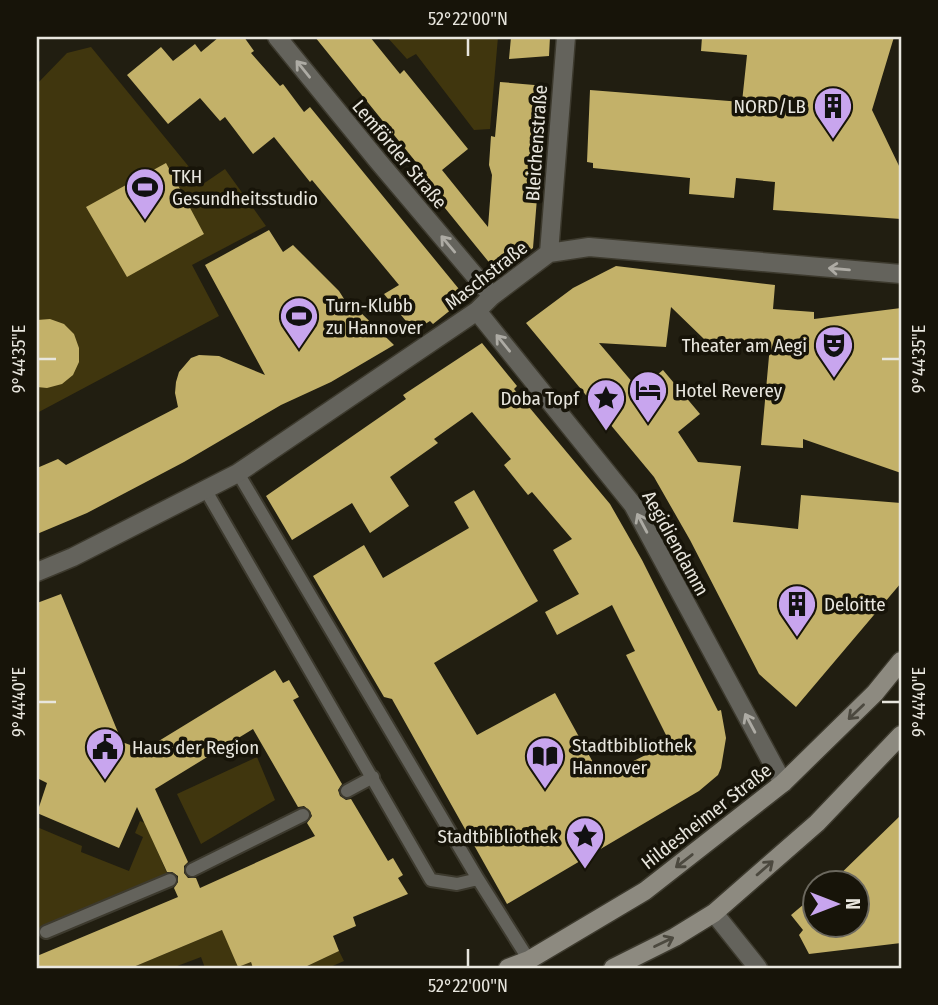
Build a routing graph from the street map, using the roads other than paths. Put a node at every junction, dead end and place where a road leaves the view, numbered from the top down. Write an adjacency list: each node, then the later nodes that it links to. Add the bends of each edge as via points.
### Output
1 (277, 37): 5 (street, Lemförder Straße, one-way to 1)
2 (566, 37): 3 (street, Bleichenstraße)
3 (549, 253): 4 (street, Maschstraße, one-way to 3, via 589,247); 5 (street, Maschstraße)
4 (901, 274)
5 (492, 296): 6 (street, Maschstraße)
6 (477, 311): 7 (street, Maschstraße); 13 (street, Aegidiendamm, one-way to 6, via 633,505)
7 (239, 473): 8 (street, Maschstraße); 17 (lane)
8 (205, 489): 9 (street, Maschstraße); 12 (lane)
9 (37, 572)
10 (901, 661): 13 (main road, Hildesheimer Straße, one-way to 13, via 875,693)
11 (901, 735): 19 (main road, one-way to 11, via 817,823)
12 (373, 777): 14 (lane); 17 (lane, via 432,880 457,884)
13 (783, 783): 21 (main road, Hildesheimer Straße, one-way to 21, via 645,891)
14 (347, 791)
15 (303, 815): 16 (lane)
16 (192, 870)
17 (478, 879): 21 (lane)
18 (170, 880): 20 (lane)
19 (714, 913): 23 (main road, one-way to 19); 24 (street)
20 (46, 932)
21 (529, 960): 22 (main road, Hildesheimer Straße)
22 (509, 968)
23 (613, 968)
24 (758, 968)

